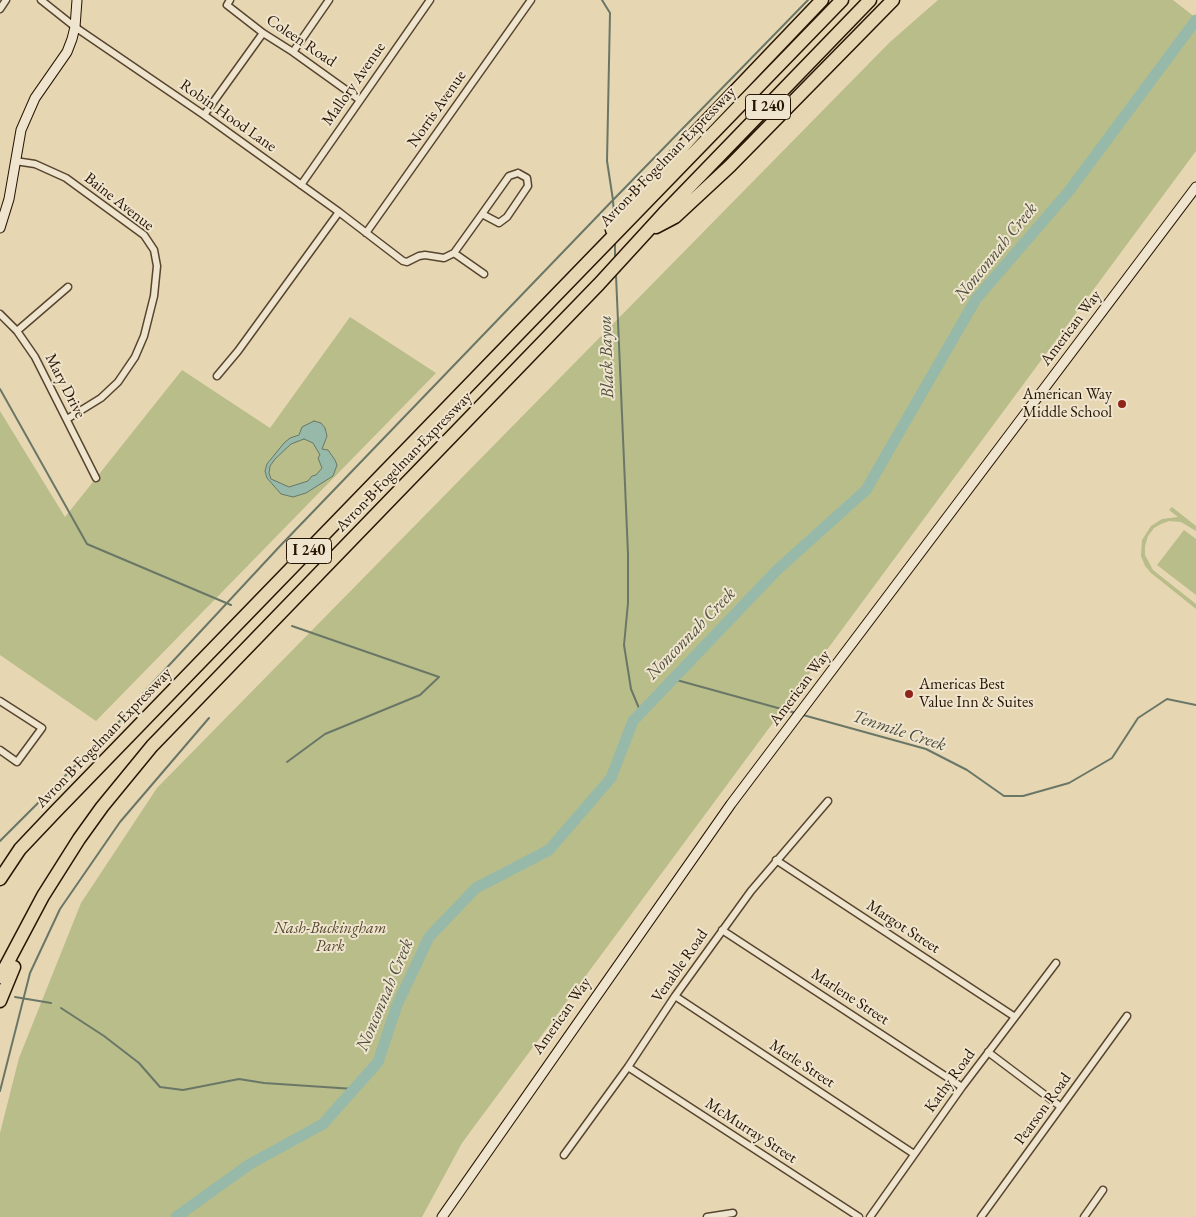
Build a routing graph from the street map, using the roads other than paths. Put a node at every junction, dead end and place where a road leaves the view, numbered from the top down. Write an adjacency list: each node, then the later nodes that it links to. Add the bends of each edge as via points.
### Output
1 (6, 0): 12 (street)
2 (41, 0): 13 (street, Robin Hood Lane)
3 (77, 0): 13 (main road)
4 (329, 0): 15 (street)
5 (430, 0): 16 (street, Mallory Avenue)
6 (531, 0): 25 (street, Norris Avenue)
7 (822, 0): 21 (highway, via 706,120)
8 (842, 0): 21 (highway, Avron B Fogelman Expressway / I 240)
9 (870, 0): 26 (highway, Avron B Fogelman Expressway / I 240)
10 (893, 0): 26 (highway, via 712,184 676,217)
11 (228, 3): 14 (street, Coleen Road)
12 (0, 9)
13 (75, 26): 17 (street, Robin Hood Lane); 18 (main road, via 67,52 35,98 21,130)
14 (263, 33): 15 (street, Coleen Road); 17 (street)
15 (293, 52): 16 (street, Coleen Road)
16 (360, 100): 19 (street, Mallory Avenue)
17 (204, 115): 19 (street, Robin Hood Lane)
18 (15, 161): 24 (main road); 33 (street, Baine Avenue, via 35,164 66,178 144,235 154,250 157,266 154,296 135,357 118,382)
19 (301, 185): 22 (street, Robin Hood Lane)
20 (1196, 187): 59 (main road, American Way, via 684,868)
21 (637, 205): 38 (highway, Avron B Fogelman Expressway / I 240, via 623,214 597,253)
22 (339, 212): 25 (street, Robin Hood Lane); 32 (street, via 238,352)
23 (482, 214): 23 (street, via 496,222 505,220 528,186 527,178 518,173 509,176); 27 (street)
24 (0, 228)
25 (366, 233): 27 (street, Robin Hood Lane, via 407,262 419,256 444,258)
26 (645, 234): 43 (highway, Avron B Fogelman Expressway / I 240, via 152,746 89,824)
27 (454, 253): 28 (street)
28 (484, 274)
29 (68, 287): 31 (street)
30 (0, 314): 31 (street, Mary Drive)
31 (17, 331): 33 (street, Mary Drive, via 36,358)
32 (217, 376)
33 (67, 419): 34 (street, Mary Drive)
34 (96, 478)
35 (0, 701): 36 (street, via 42,728 17,762)
36 (0, 750)
37 (828, 801): 39 (street, Venable Road)
38 (20, 849): 40 (highway); 41 (highway, Avron B Fogelman Expressway / I 240)
39 (776, 860): 42 (street, Venable Road); 49 (street, Margot Street)
40 (0, 869)
41 (0, 879)
42 (722, 930): 46 (street, Venable Road); 52 (street, Marlene Street)
43 (23, 933): 45 (highway, Avron B Fogelman Expressway / I 240); 47 (highway)
44 (1056, 963): 49 (street, Kathy Road)
45 (0, 977)
46 (675, 996): 51 (street, Venable Road); 54 (street, Merle Street)
47 (0, 1002)
48 (1127, 1016): 53 (street, Pearson Road)
49 (1015, 1017): 50 (street, Kathy Road)
50 (988, 1052): 52 (street, Kathy Road); 53 (street)
51 (628, 1067): 55 (street, Venable Road); 61 (street, McMurray Street)
52 (962, 1087): 54 (street, Kathy Road)
53 (1061, 1107): 63 (street, Pearson Road)
54 (914, 1154): 62 (street, Kathy Road)
55 (564, 1155)
56 (1103, 1190): 64 (street)
57 (733, 1213): 58 (street)
58 (720, 1216): 60 (street)
59 (442, 1217)
60 (707, 1217)
61 (859, 1217)
62 (870, 1217)
63 (981, 1217)
64 (1084, 1217)

